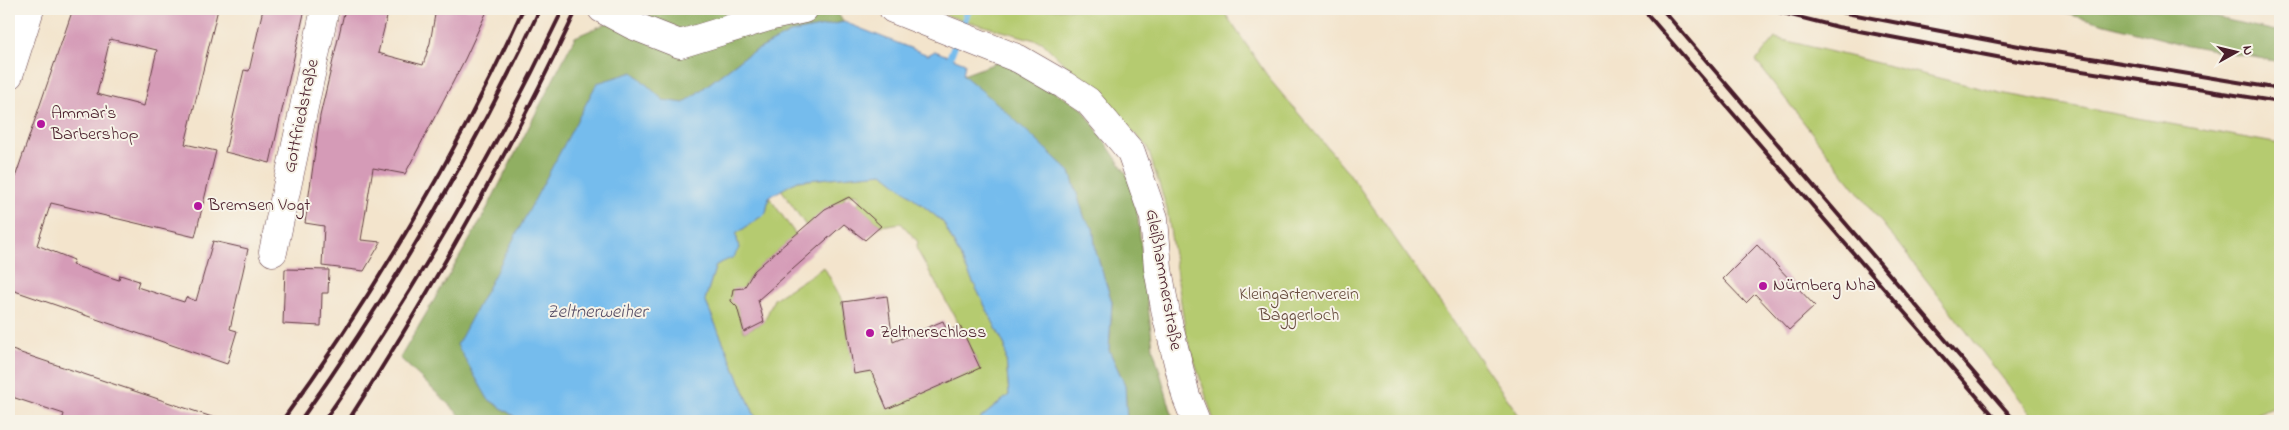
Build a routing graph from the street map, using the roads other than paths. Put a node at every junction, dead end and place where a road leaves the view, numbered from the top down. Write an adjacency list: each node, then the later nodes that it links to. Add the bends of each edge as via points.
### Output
1 (325, 9): 7 (street, Gottfriedstraße)
2 (602, 9): 3 (street, via 680,44)
3 (804, 9)
4 (893, 9): 8 (street, Gleißhammerstraße, via 1019,59 1088,101 1131,152 1154,218 1166,314 1186,396)
5 (20, 22): 6 (street)
6 (9, 75)
7 (273, 252)
8 (1196, 421)

